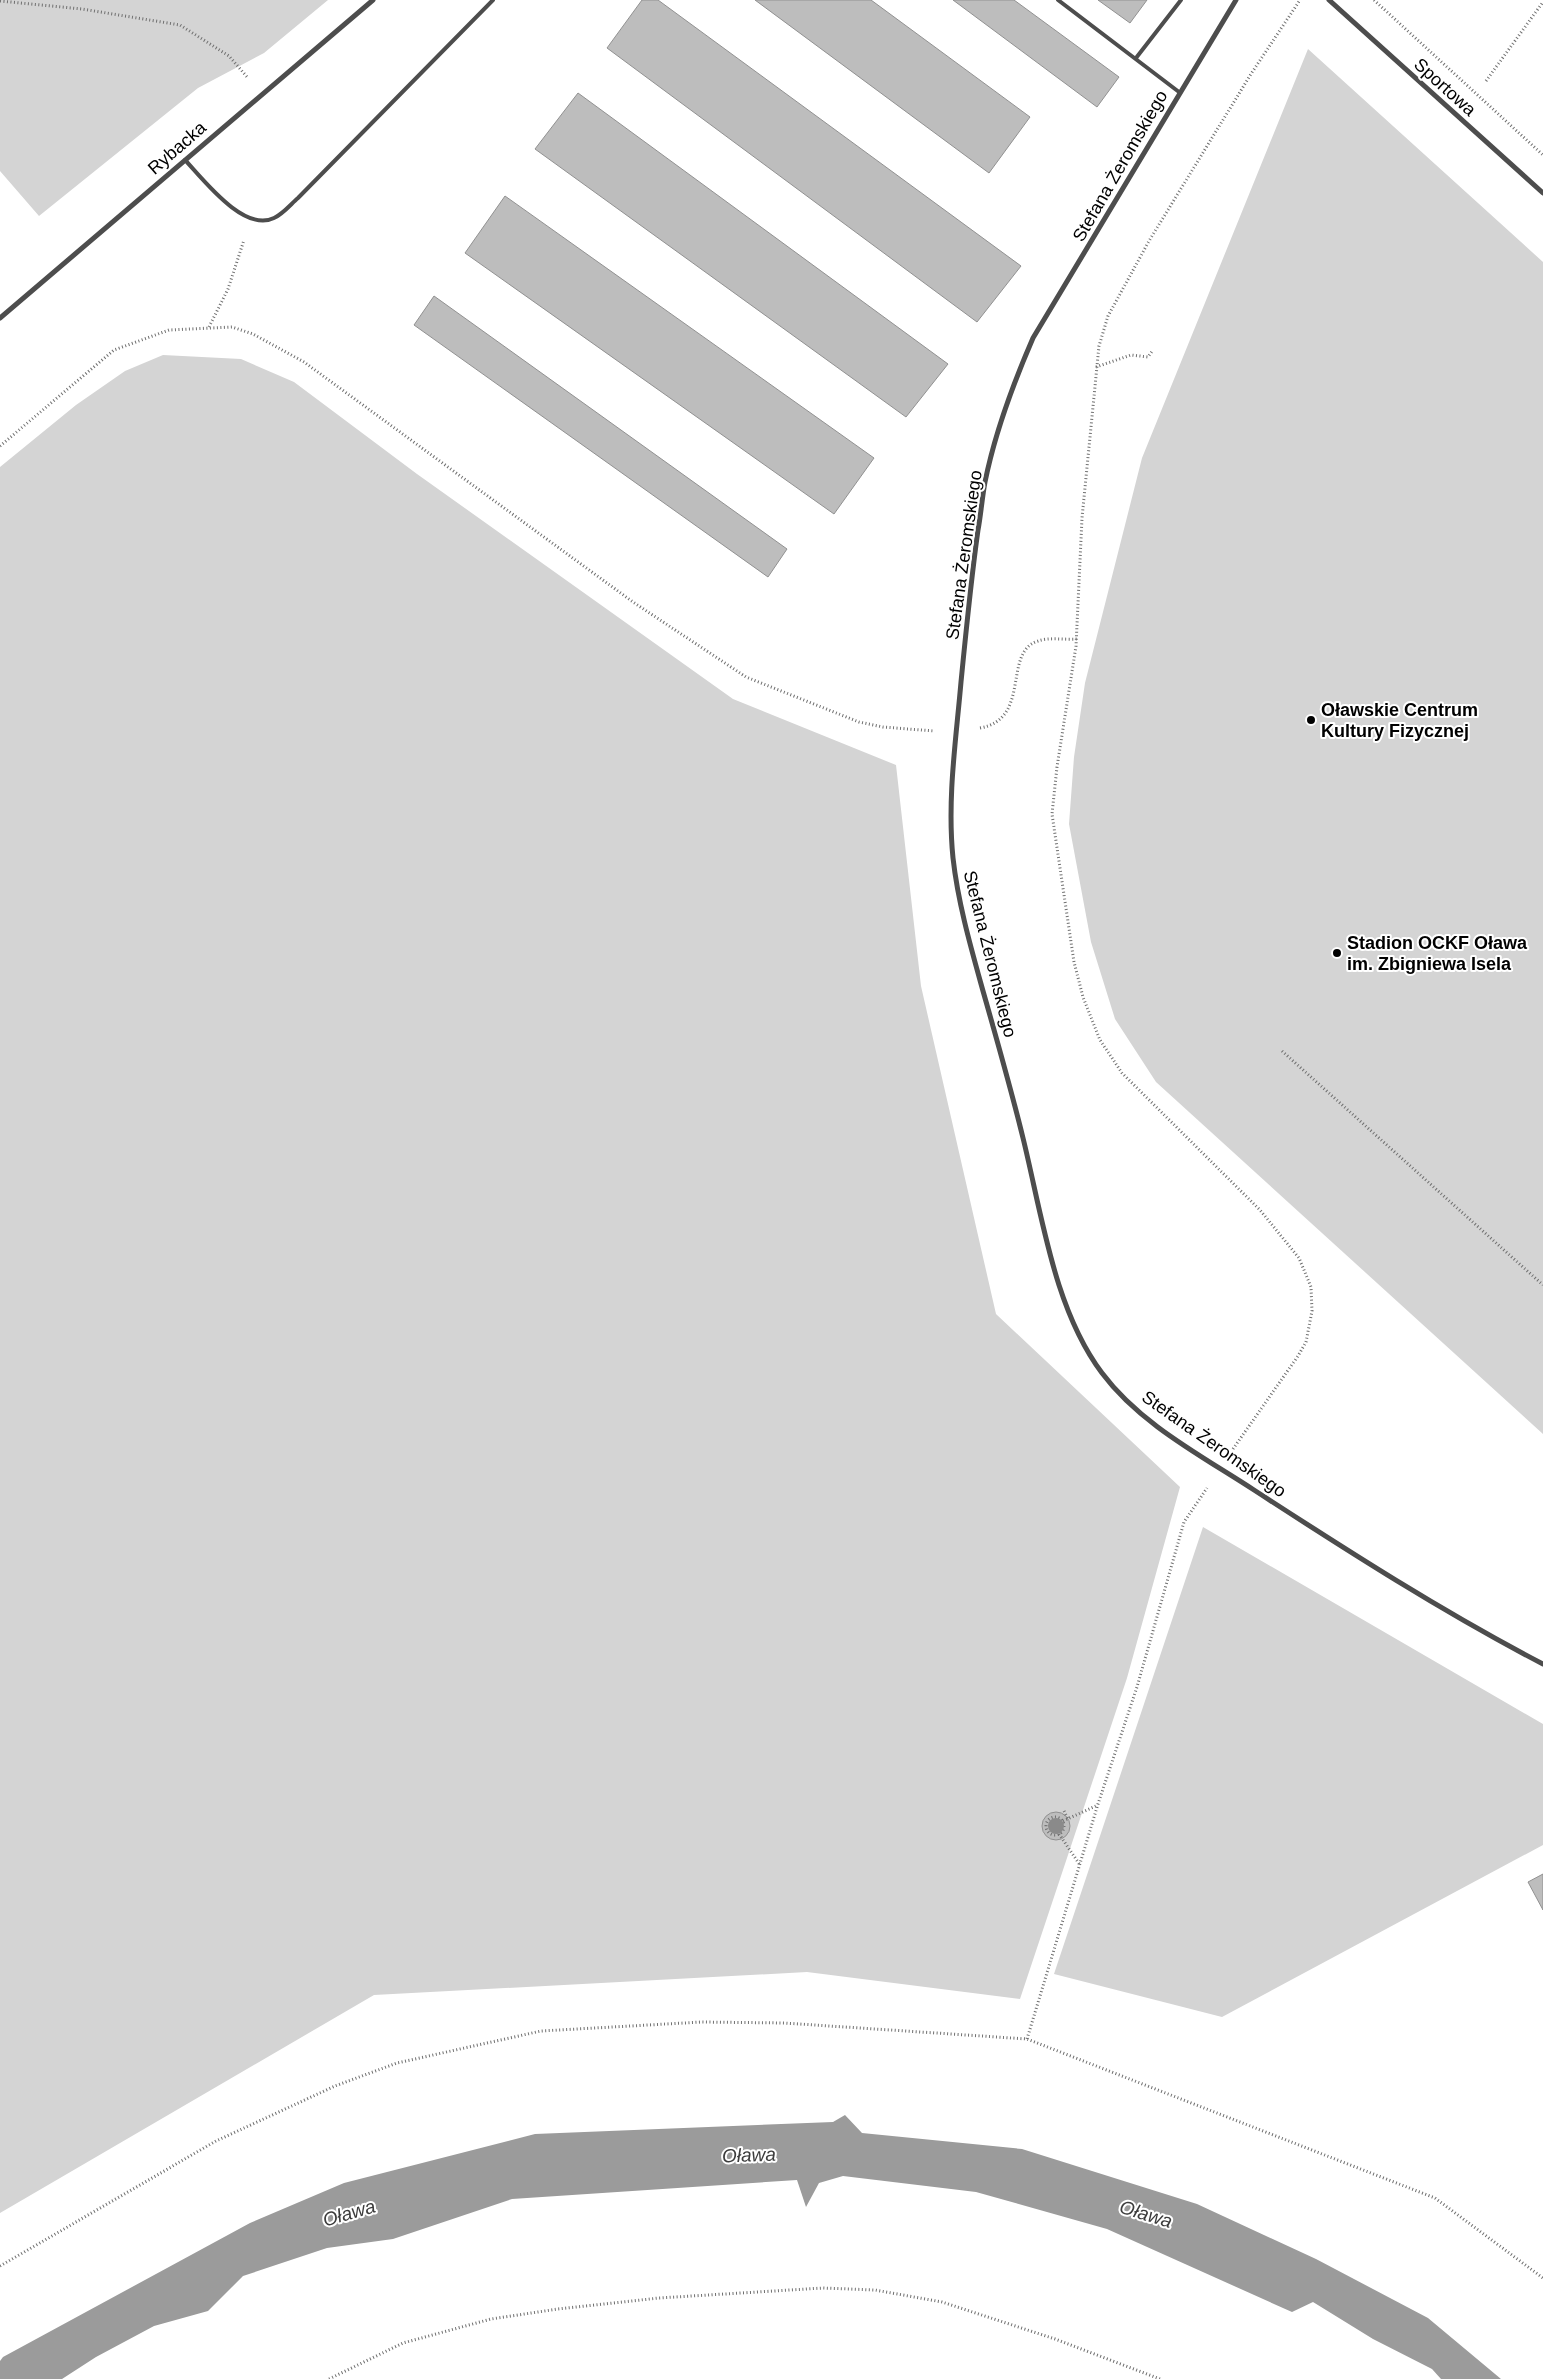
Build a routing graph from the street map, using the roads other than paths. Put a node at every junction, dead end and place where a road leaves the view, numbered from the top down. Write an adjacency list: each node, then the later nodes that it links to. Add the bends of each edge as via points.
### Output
1 (373, 0): 9 (street, Rybacka)
2 (493, 0): 9 (lane, via 275,218 264,221 251,218 229,206)
3 (1058, 0): 7 (lane)
4 (1181, 0): 7 (lane)
5 (1236, 0): 8 (street, Stefana Żeromskiego)
6 (1329, 0): 10 (street, Sportowa)
7 (1136, 58): 8 (lane)
8 (1179, 92): 12 (street, Stefana Żeromskiego, via 1136,170 1033,338 1011,388 985,482 970,586 952,783 953,860 970,945 1009,1083 1060,1292 1080,1338 1102,1373 1157,1426 1326,1537 1472,1627)
9 (185, 160): 11 (street, Rybacka)
10 (1543, 194)
11 (0, 318)
12 (1543, 1664)

